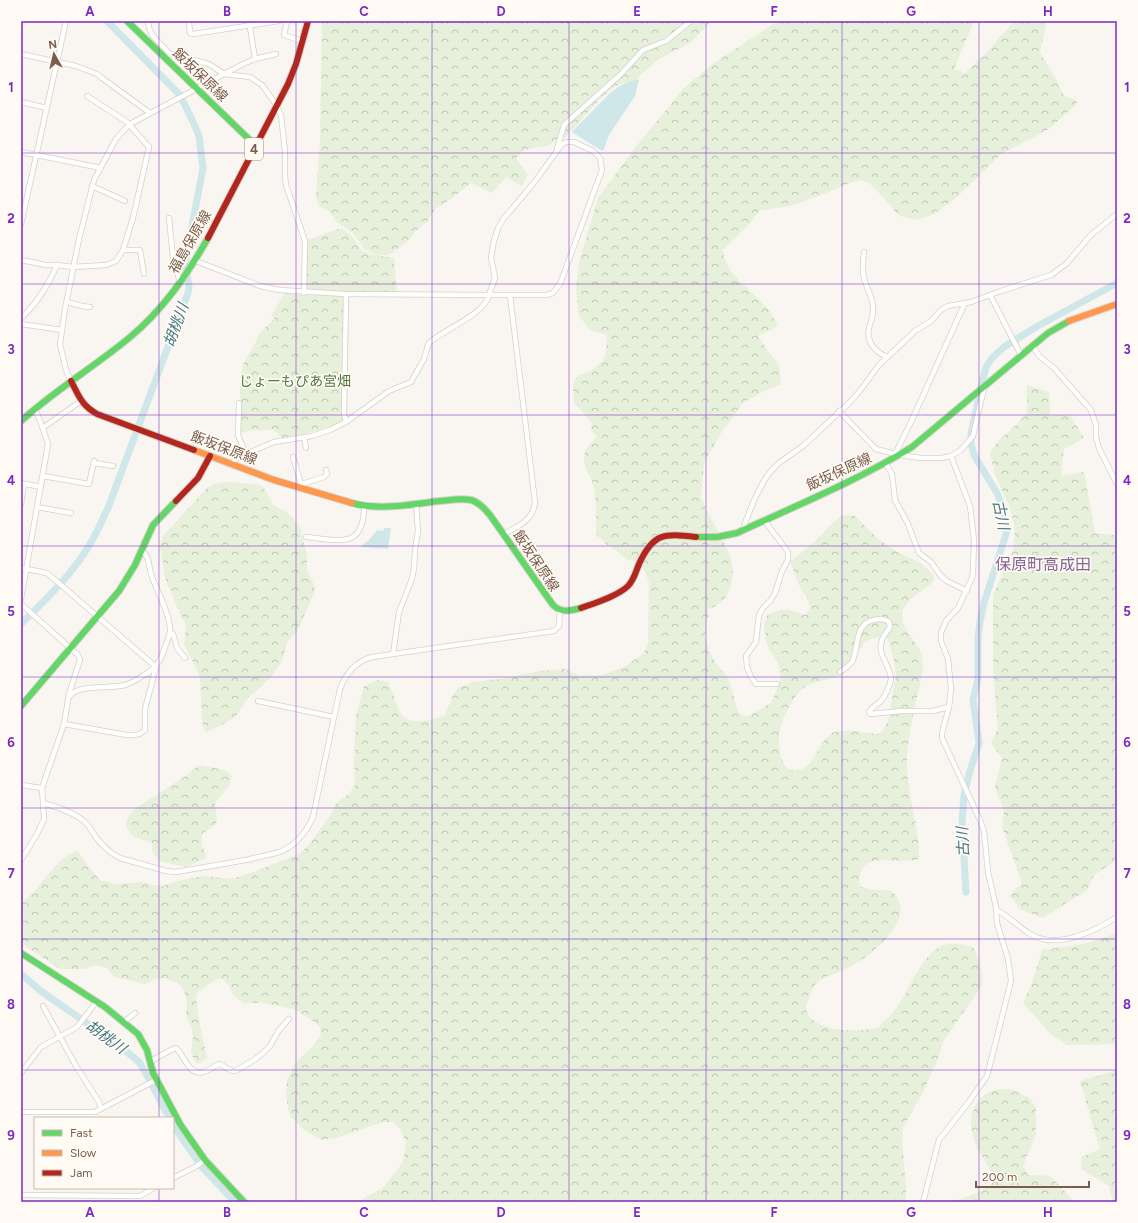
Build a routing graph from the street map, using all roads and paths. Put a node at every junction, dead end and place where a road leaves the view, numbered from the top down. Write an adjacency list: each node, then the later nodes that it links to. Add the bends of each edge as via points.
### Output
1 (66, 21): 16 (street)
2 (127, 21): 11 (main road, 飯坂保原線)
3 (148, 21): 10 (street)
4 (189, 21): 9 (street, via 190,33 193,34)
5 (279, 21): 9 (street)
6 (287, 21): 12 (street, via 284,35)
7 (308, 21): 12 (main road, 福島保原線 / 4)
8 (690, 21): 27 (street, via 666,41 643,50 621,74 564,125)
9 (250, 23): 15 (street)
10 (150, 31): 11 (street); 17 (street, via 170,54 209,64)
11 (144, 38): 18 (main road, 飯坂保原線)
12 (302, 41): 22 (main road, 福島保原線 / 4, via 294,69)
13 (21, 54): 16 (street)
14 (276, 54): 15 (street)
15 (255, 60): 17 (street)
16 (57, 62): 21 (street); 23 (street, via 97,74)
17 (224, 74): 18 (street); 22 (street, via 254,79 264,88)
18 (196, 88): 23 (street); 25 (main road, 飯坂保原線)
19 (87, 96): 24 (street)
20 (21, 102): 21 (street)
21 (47, 108): 28 (street)
22 (277, 108): 25 (main road, 福島保原線 / 4); 43 (street, via 281,118 285,151 286,185 305,241)
23 (150, 113): 24 (street)
24 (130, 124): 29 (street, via 116,139); 35 (street, via 149,149)
25 (256, 146): 38 (main road, 福島保原線 / 4)
26 (21, 152): 28 (street)
27 (556, 153): 45 (street, via 498,228 491,257 495,278); 46 (street, via 564,142 576,142 599,156 602,170 558,287 550,294)
28 (36, 155): 29 (street); 34 (street)
29 (101, 168): 30 (street)
30 (92, 186): 31 (street); 40 (street)
31 (125, 201)
32 (1117, 214): 47 (street, via 1091,235 1066,264 1051,275)
33 (169, 218): 42 (street, via 173,257)
34 (21, 224)
35 (123, 250): 40 (street, via 116,261 110,264); 41 (street, via 140,250)
36 (864, 252): 57 (street, via 864,276 873,311 868,332 869,341 875,349)
37 (21, 260): 39 (street)
38 (196, 261): 42 (main road, 福島保原線 / 4); 43 (street, via 265,288)
39 (57, 265): 40 (street); 52 (street, via 45,290)
40 (74, 267): 48 (street)
41 (144, 274)
42 (181, 282): 58 (main road, 福島保原線 / 4, via 144,325)
43 (304, 292): 44 (street)
44 (346, 294): 45 (street); 65 (street)
45 (489, 295): 46 (street); 65 (street, via 478,310 430,342 424,360 411,382 389,390)
46 (510, 295): 90 (street, via 535,502 534,511 529,518)
47 (990, 295): 49 (street); 56 (street)
48 (66, 302): 51 (street); 54 (street)
49 (964, 304): 57 (street, via 941,310 931,321 915,330); 70 (street)
50 (1117, 304): 55 (main road, 飯坂保原線, via 1074,318 1055,328)
51 (90, 307)
52 (21, 318)
53 (21, 324): 54 (street)
54 (62, 330): 58 (street, via 60,350)
55 (1033, 346): 56 (main road, 飯坂保原線); 80 (street, via 1038,356 1054,368 1091,410 1099,448)
56 (1021, 355): 59 (main road, 飯坂保原線)
57 (888, 357): 63 (street, via 859,392)
58 (71, 381): 60 (main road, 飯坂保原線); 62 (main road, 福島保原線 / 4)
59 (984, 386): 70 (main road, 飯坂保原線, via 912,447); 72 (street, via 973,436 966,446)
60 (81, 401): 66 (street); 71 (main road, 飯坂保原線, via 97,414)
61 (238, 403): 69 (street, via 238,434)
62 (35, 408): 64 (main road, 福島保原線 / 4); 66 (street)
63 (839, 411): 70 (street, via 876,449); 89 (street, via 768,475 755,498)
64 (21, 421)
65 (346, 422): 67 (street, via 324,432)
66 (43, 429): 78 (street, via 48,444)
67 (304, 437): 68 (street); 69 (street, via 274,442)
68 (306, 448)
69 (246, 454): 75 (street)
70 (897, 455): 72 (street, via 935,459); 74 (main road, 飯坂保原線)
71 (210, 456): 75 (main road, 飯坂保原線); 92 (main road, via 198,478 153,525)
72 (951, 456): 95 (street, via 968,499 974,536 972,578)
73 (293, 457): 81 (street)
74 (885, 463): 88 (main road, 飯坂保原線); 95 (street, via 892,474 895,500 908,524 916,547 941,576)
75 (231, 464): 81 (main road, 飯坂保原線)
76 (113, 466): 78 (street, via 94,462 89,484)
77 (326, 470): 81 (street, via 327,474 324,477)
78 (43, 476): 82 (street)
79 (23, 484): 82 (street); 84 (street)
80 (1117, 484)
81 (300, 486): 85 (main road, 飯坂保原線)
82 (41, 487): 86 (street)
83 (416, 503): 85 (main road, 飯坂保原線); 90 (main road, 飯坂保原線, via 472,500 482,506); 102 (street, via 418,531 414,568 399,612)
84 (21, 504)
85 (364, 506): 91 (street, via 363,524 352,537 346,540)
86 (37, 507): 87 (street); 94 (street)
87 (72, 513)
88 (764, 520): 89 (main road, 飯坂保原線); 106 (street, via 788,552 788,558 780,573 776,593 760,611 756,642 746,659 753,681 758,685)
89 (743, 530): 98 (main road, 飯坂保原線, via 720,537 662,536 650,546 629,585 622,591 577,609)
90 (504, 534): 98 (main road, 飯坂保原線, via 551,603)
91 (306, 537)
92 (142, 550): 99 (main road, via 119,591); 100 (street, via 148,556 151,573 166,610)
93 (21, 568): 94 (street)
94 (26, 568): 96 (street); 99 (street, via 47,573)
95 (966, 591): 112 (street, via 958,608 944,624 941,633 950,671)
96 (21, 599)
97 (21, 604): 101 (street)
98 (560, 610): 102 (street, via 559,626 554,632)
99 (98, 616): 101 (main road); 104 (street)
100 (170, 632): 103 (street); 104 (street)
101 (70, 648): 107 (street, via 80,657); 111 (main road)
102 (393, 654): 113 (street, via 372,657 350,670 340,689)
103 (185, 658)
104 (156, 667): 108 (street, via 125,685); 114 (street, via 144,708 145,730 142,733 128,735)
105 (840, 672): 112 (street, via 852,660 861,628 871,620 886,620 890,627 880,645 891,680 886,695 871,709 870,714 933,711)
106 (777, 684)
107 (71, 687): 108 (street); 109 (street)
108 (76, 690): 109 (street)
109 (69, 698): 114 (street)
110 (258, 701): 113 (street)
111 (21, 706)
112 (949, 707): 119 (street, via 942,732 943,741 982,825)
113 (334, 718): 117 (street, via 312,817 302,835 280,852 185,872 166,871 115,856 102,846 81,819)
114 (64, 724): 116 (street)
115 (21, 785): 116 (street)
116 (42, 788): 117 (street)
117 (43, 803): 118 (street, via 44,821)
118 (21, 860)
119 (996, 907): 120 (street, via 1031,934 1050,941 1081,935); 140 (street, via 997,923 1012,981 987,1076 939,1140)
120 (1117, 918)
121 (21, 953): 122 (main road)
122 (97, 1002): 126 (main road); 127 (street, via 79,1025)
123 (43, 1006): 127 (street)
124 (135, 1013): 126 (street)
125 (289, 1019): 128 (street, via 278,1030 264,1053 235,1071 220,1064 204,1072 194,1071 176,1048)
126 (124, 1022): 128 (main road, via 143,1041)
127 (59, 1037): 129 (street, via 41,1047); 131 (street)
128 (149, 1062): 130 (main road)
129 (21, 1073)
130 (156, 1080): 131 (street); 133 (main road, via 180,1124)
131 (101, 1109): 132 (street, via 89,1113)
132 (21, 1112)
133 (205, 1160): 134 (street); 139 (main road)
134 (174, 1178)
135 (152, 1189): 137 (street, via 140,1196)
136 (21, 1195): 137 (street)
137 (47, 1195): 138 (street)
138 (47, 1202)
139 (244, 1202)
140 (923, 1202)

